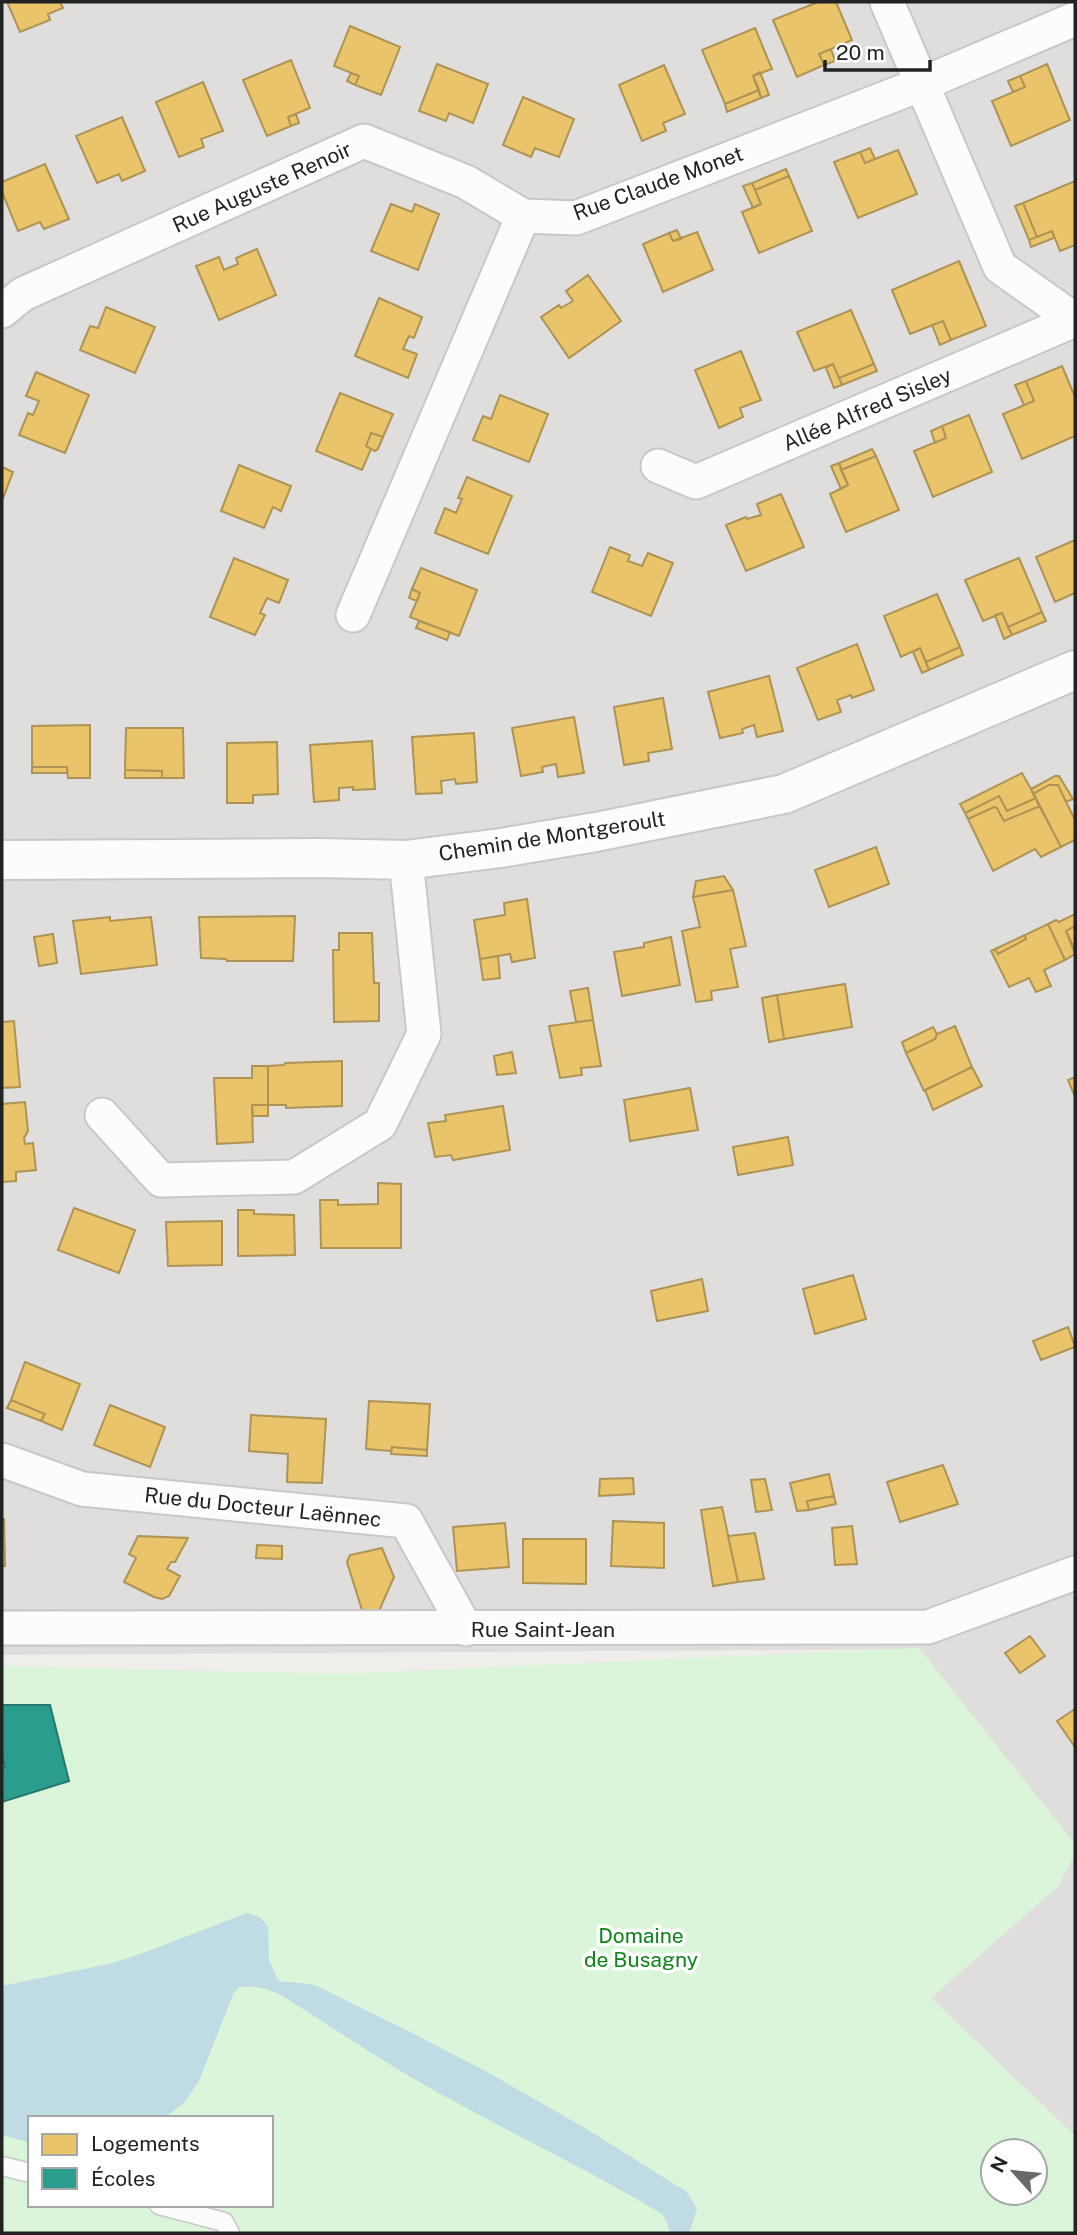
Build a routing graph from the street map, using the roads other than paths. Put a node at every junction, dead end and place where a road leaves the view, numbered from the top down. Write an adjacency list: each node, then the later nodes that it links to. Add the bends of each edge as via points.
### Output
1 (887, 2): 3 (street)
2 (1075, 19): 3 (street, Rue Claude Monet)
3 (922, 84): 4 (street, Rue Claude Monet, via 576,218); 6 (street, via 1000,267)
4 (523, 216): 5 (street, Rue Auguste Renoir, via 466,181 364,141 23,294); 8 (street)
5 (2, 311)
6 (1075, 320): 7 (street, Allée Alfred Sisley, via 696,482)
7 (658, 466)
8 (353, 615)
9 (1075, 670): 11 (street, Chemin de Montgeroult, via 784,794 596,832)
10 (2, 860): 11 (street, Chemin de Montgeroult)
11 (405, 860): 12 (street, via 424,1034 380,1124 294,1177 161,1180)
12 (102, 1115)
13 (2, 1460): 16 (street, Rue du Docteur Laënnec, via 82,1489 405,1521)
14 (1075, 1573): 16 (street, Rue Saint-Jean, via 928,1628)
15 (2, 1628): 16 (street, Rue Saint-Jean)
16 (466, 1629)
17 (2, 2166): 18 (lane)
18 (28, 2172)
19 (167, 2207): 20 (lane, via 224,2222)
20 (230, 2233)

